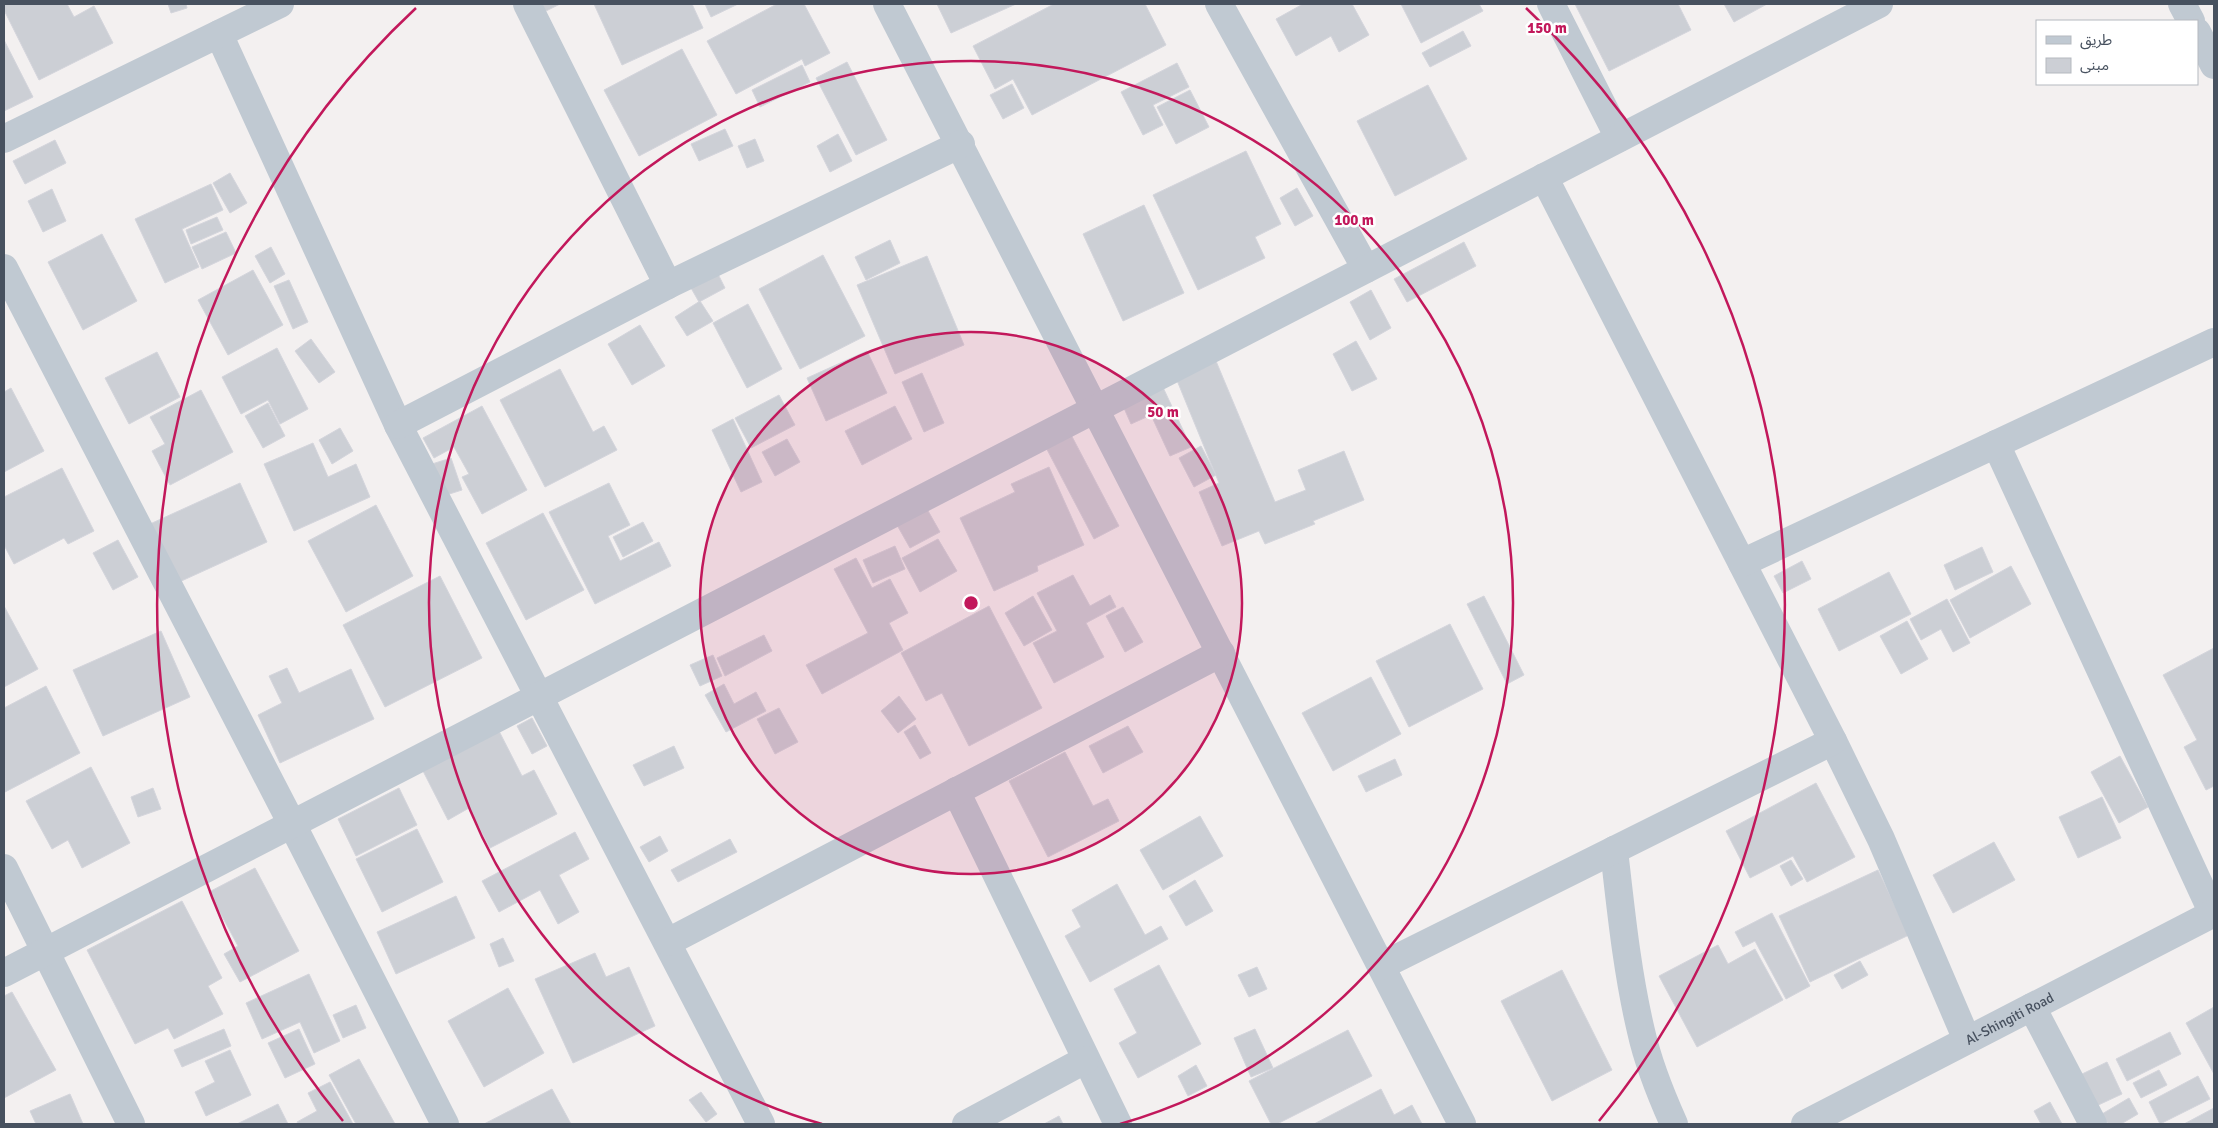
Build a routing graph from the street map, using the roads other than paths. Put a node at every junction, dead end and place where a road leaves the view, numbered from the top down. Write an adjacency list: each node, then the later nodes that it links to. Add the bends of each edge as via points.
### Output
1 (280, 4): 9 (street)
2 (527, 4): 18 (street)
3 (887, 4): 14 (street)
4 (1219, 4): 17 (street)
5 (1550, 4): 12 (street)
6 (2182, 4): 8 (street)
7 (1862, 8): 12 (street)
8 (2190, 20)
9 (219, 34): 13 (street); 21 (street)
10 (2198, 34): 11 (street)
11 (2214, 65)
12 (1619, 138): 15 (street)
13 (4, 139)
14 (961, 144): 18 (street); 20 (street)
15 (1544, 176): 17 (street); 23 (street)
16 (4, 268): 28 (street)
17 (1366, 269): 20 (street)
18 (668, 285): 21 (street)
19 (2214, 342): 22 (street)
20 (1096, 408): 24 (street); 25 (street)
21 (398, 425): 25 (street)
22 (1996, 444): 23 (street); 31 (street)
23 (1742, 563): 26 (street)
24 (1221, 653): 27 (street); 34 (street)
25 (538, 697): 28 (street); 32 (street)
26 (1833, 742): 29 (street); 37 (street, via 1880,840)
27 (956, 792): 32 (street); 38 (street)
28 (292, 824): 33 (street); 40 (street)
29 (1614, 850): 34 (street); 45 (street, via 1625,948 1641,1033)
30 (4, 868): 33 (street)
31 (2214, 914): 36 (street, Al-Shingiti Road)
32 (668, 942): 41 (street)
33 (46, 951): 35 (street); 39 (street)
34 (1381, 966): 44 (street)
35 (4, 973)
36 (2032, 1007): 37 (street, Al-Shingiti Road); 47 (street)
37 (1967, 1040): 46 (street, Al-Shingiti Road)
38 (1085, 1060): 42 (street); 43 (street)
39 (131, 1124)
40 (444, 1124)
41 (761, 1124)
42 (966, 1124)
43 (1118, 1124)
44 (1462, 1124)
45 (1674, 1124)
46 (1805, 1124)
47 (2093, 1124)

